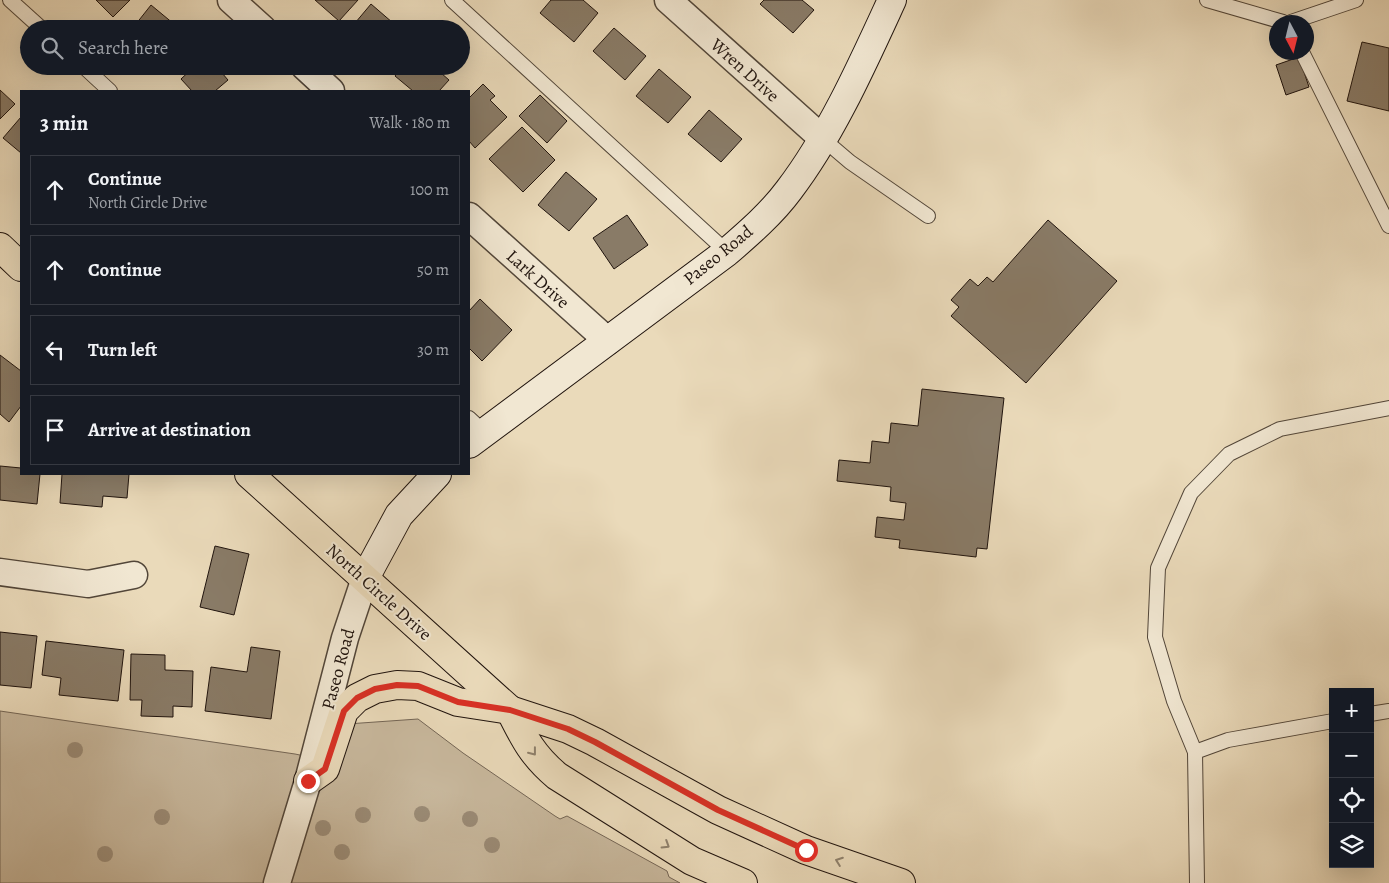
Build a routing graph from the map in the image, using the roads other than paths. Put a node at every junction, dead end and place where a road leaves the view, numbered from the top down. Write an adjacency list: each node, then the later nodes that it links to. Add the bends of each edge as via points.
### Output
1 (10, 0): 11 (lane)
2 (231, 0): 12 (street)
3 (452, 0): 22 (lane)
4 (668, 0): 18 (street, Wren Drive)
5 (892, 0): 18 (street, Paseo Road)
6 (1207, 0): 8 (lane)
7 (1356, 0): 9 (lane)
8 (1246, 6): 10 (lane)
9 (1312, 15)
10 (1269, 16)
11 (32, 20)
12 (253, 20)
13 (1306, 60): 21 (lane)
14 (93, 75): 16 (lane)
15 (314, 75): 17 (street)
16 (109, 90)
17 (330, 90)
18 (823, 139): 19 (lane, via 850,162); 22 (street, Paseo Road, via 788,191)
19 (928, 216)
20 (470, 217): 23 (street, Lark Drive)
21 (1389, 226)
22 (727, 252): 23 (street, Paseo Road)
23 (608, 341): 25 (street, Paseo Road)
24 (1389, 408): 35 (lane, via 1280,429 1229,454 1191,493 1158,568 1155,636 1174,702)
25 (474, 431)
26 (250, 475): 30 (main road, North Circle Drive)
27 (436, 475): 30 (street, Paseo Road, via 399,516)
28 (0, 572): 29 (street, via 88,584)
29 (134, 575)
30 (365, 578): 31 (main road, North Circle Drive); 36 (street, Paseo Road, via 345,639)
31 (510, 710): 36 (main road, via 458,702 418,686 375,689 357,698 344,711 325,769); 38 (main road, North Circle Drive, one-way to 38, via 526,743 557,776 692,861); 39 (main road, North Circle Drive, one-way to 31, via 806,850 718,810 568,729)
32 (1389, 711): 33 (lane)
33 (1374, 713)
34 (1329, 722): 35 (lane, via 1228,740)
35 (1195, 752): 40 (lane)
36 (308, 781): 37 (street, Paseo Road)
37 (277, 883)
38 (743, 883)
39 (902, 883)
40 (1198, 883)

